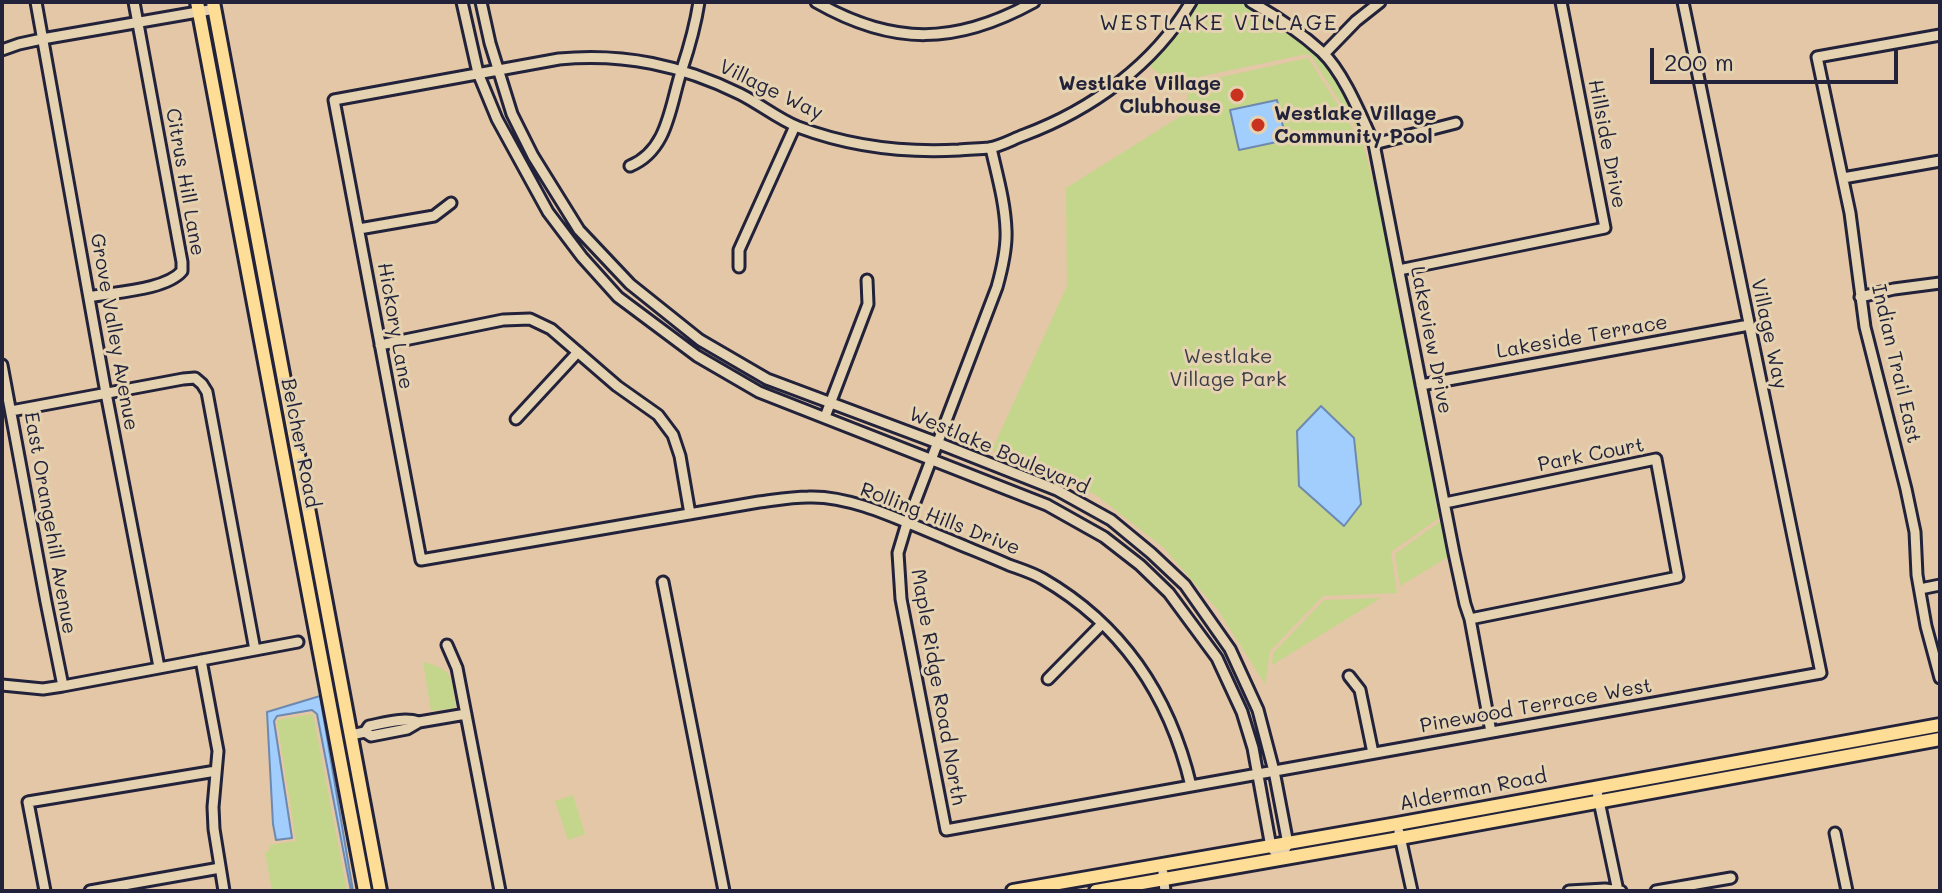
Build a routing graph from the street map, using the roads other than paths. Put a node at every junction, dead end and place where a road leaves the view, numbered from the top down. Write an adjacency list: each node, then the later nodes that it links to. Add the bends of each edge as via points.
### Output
1 (36, 2): 17 (street, Grove Valley Avenue)
2 (134, 2): 15 (street, Citrus Hill Lane)
3 (462, 2): 22 (street, Westlake Boulevard)
4 (481, 2): 20 (street, Westlake Boulevard)
5 (699, 2): 21 (street)
6 (816, 2): 7 (street, via 872,28 930,35 972,29)
7 (1034, 2)
8 (1191, 2): 27 (street, Village Way, via 1165,38 1104,94 1049,126)
9 (1251, 2): 19 (street, Lakeview Drive)
10 (1380, 2): 19 (street)
11 (1561, 2): 34 (street, Hillside Drive, via 1605,228)
12 (1683, 2): 39 (street, Village Way)
13 (214, 6): 14 (street); 74 (main road, Belcher Road)
14 (198, 7): 15 (street); 75 (main road, Belcher Road)
15 (138, 23): 17 (street); 37 (street, Citrus Hill Lane, via 182,271 158,284)
16 (1940, 35): 30 (street, Indian Trail East, via 1817,57)
17 (42, 39): 18 (street); 37 (street, Grove Valley Avenue)
18 (2, 50)
19 (1324, 54): 26 (street, Lakeview Drive)
20 (497, 69): 21 (street, Village Way, via 584,56); 22 (street, Village Way); 45 (street, Westlake Boulevard, via 533,156 579,230 630,284 700,340 767,379)
21 (681, 70): 25 (street, Village Way, via 714,81); 29 (street, via 661,136 644,161)
22 (478, 73): 23 (street, Village Way); 47 (street, Westlake Boulevard, via 548,212 618,297 697,356 759,392)
23 (334, 100): 32 (street, Hickory Lane)
24 (1456, 123): 26 (street)
25 (795, 126): 27 (street, Village Way, via 884,149); 33 (street, via 739,250)
26 (1374, 144): 34 (street, Lakeview Drive)
27 (991, 148): 49 (street, Maple Ridge Road North, via 1006,232 1003,262)
28 (1940, 161): 30 (street)
29 (630, 166)
30 (1843, 178): 38 (street, Indian Trail East)
31 (451, 203): 32 (street, via 434,216)
32 (359, 229): 40 (street, Hickory Lane)
33 (739, 267)
34 (1399, 270): 43 (street, Lakeview Drive)
35 (867, 280): 45 (street, via 868,304)
36 (1940, 283): 38 (street)
37 (89, 297): 44 (street, Grove Valley Avenue)
38 (1860, 297): 57 (street, Indian Trail East, via 1915,532)
39 (1749, 325): 43 (street, Lakeside Terrace); 65 (street, Village Way)
40 (380, 345): 41 (street, via 530,319); 54 (street, Hickory Lane)
41 (578, 352): 48 (street); 52 (street, via 658,415 673,435)
42 (2, 365): 46 (street, East Orangehill Avenue)
43 (1421, 385): 51 (street, Lakeview Drive)
44 (106, 393): 46 (street); 62 (street, via 195,378 207,392); 64 (street, Grove Valley Avenue)
45 (830, 402): 47 (street); 49 (street, Westlake Boulevard)
46 (11, 411): 70 (street, East Orangehill Avenue)
47 (825, 417): 50 (street, Westlake Boulevard)
48 (516, 419)
49 (938, 443): 50 (street, Maple Ridge Road North); 79 (street, Westlake Boulevard, via 1057,490 1111,520 1185,585 1230,649 1258,710)
50 (932, 459): 53 (street, Maple Ridge Road North); 80 (street, Westlake Boulevard, via 1047,505 1104,537 1150,574 1217,658 1242,712)
51 (1445, 503): 58 (street, Lakeview Drive); 58 (street, Park Court, via 1656,459 1678,577)
52 (690, 514): 53 (street, Rolling Hills Drive, via 810,496 848,502); 54 (street, Rolling Hills Drive)
53 (907, 523): 59 (street, Rolling Hills Drive, via 1041,578); 85 (street, Maple Ridge Road North, via 898,553 901,599)
54 (421, 560)
55 (663, 582): 100 (street)
56 (1940, 585): 57 (street)
57 (1920, 589): 67 (street, Indian Trail East)
58 (1470, 619): 73 (street, Lakeview Drive)
59 (1102, 624): 68 (street); 81 (street, Rolling Hills Drive, via 1155,690)
60 (298, 642): 62 (street)
61 (447, 645): 71 (street)
62 (255, 650): 63 (street)
63 (201, 660): 64 (street); 78 (street, via 218,751)
64 (159, 667): 70 (street)
65 (1821, 673): 73 (street, Pinewood Terrace West)
66 (1349, 676): 77 (street, via 1360,690)
67 (1940, 678)
68 (1048, 679)
69 (2, 685): 70 (street)
70 (63, 686)
71 (466, 714): 74 (street, via 371,736); 99 (street)
72 (1940, 725): 82 (main road, Alderman Road)
73 (1491, 732): 77 (street, Pinewood Terrace West)
74 (351, 735): 75 (main road); 98 (main road, Belcher Road)
75 (335, 739): 97 (main road, Belcher Road)
76 (1940, 739): 83 (main road, Alderman Road)
77 (1373, 753): 79 (street, Pinewood Terrace West)
78 (216, 771): 91 (street, via 213,807); 94 (street, via 28,802)
79 (1274, 771): 80 (street, Pinewood Terrace West); 88 (street, Westlake Boulevard)
80 (1258, 775): 81 (street, Pinewood Terrace West); 89 (street, Westlake Boulevard)
81 (1191, 786): 85 (street, Pinewood Terrace West)
82 (1596, 787): 83 (street); 84 (main road, Alderman Road)
83 (1598, 801): 87 (main road, Alderman Road); 105 (street)
84 (1397, 824): 87 (street); 88 (main road, Alderman Road)
85 (946, 830)
86 (1835, 833): 107 (street)
87 (1400, 838): 90 (main road, Alderman Road); 103 (street)
88 (1288, 844): 89 (main road, Alderman Road); 90 (street)
89 (1271, 847): 90 (street, Westlake Boulevard); 93 (main road, Alderman Road)
90 (1280, 858): 93 (main road, Alderman Road)
91 (220, 868): 95 (street); 96 (street)
92 (1731, 878): 106 (street)
93 (1163, 879): 101 (main road, Alderman Road); 102 (main road, Alderman Road)
94 (45, 891)
95 (90, 891)
96 (224, 891)
97 (365, 891)
98 (380, 891)
99 (500, 891)
100 (724, 891)
101 (1013, 891)
102 (1096, 891)
103 (1412, 891)
104 (1569, 891): 105 (street)
105 (1619, 891)
106 (1656, 891)
107 (1847, 891)

